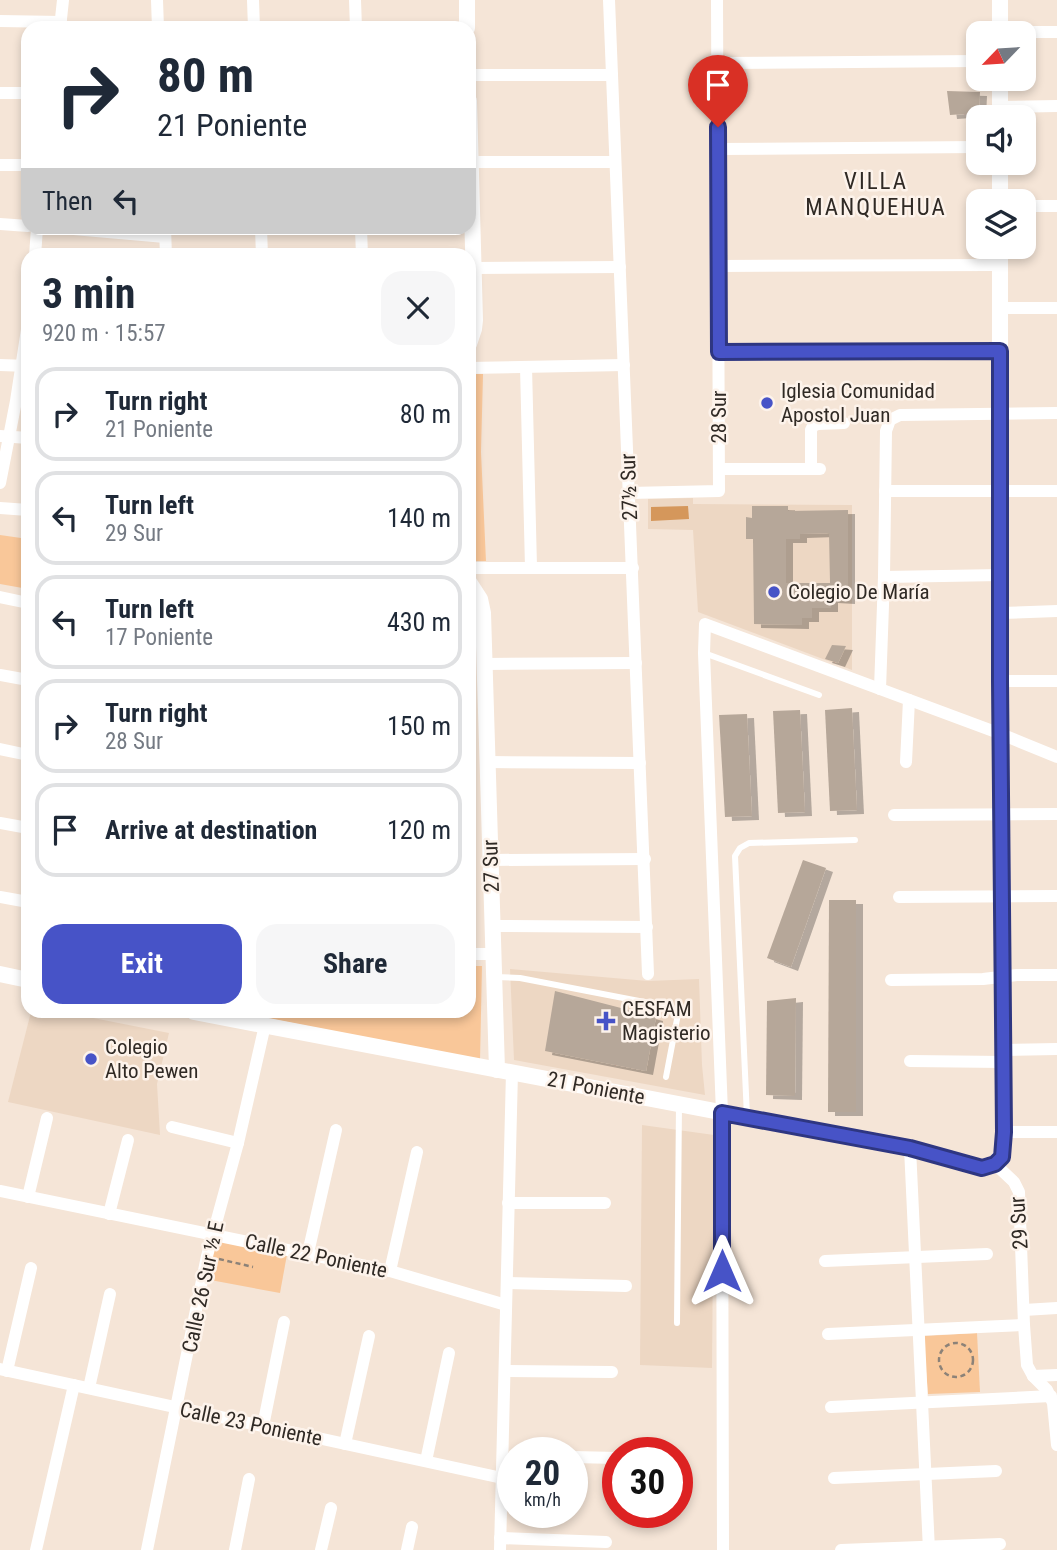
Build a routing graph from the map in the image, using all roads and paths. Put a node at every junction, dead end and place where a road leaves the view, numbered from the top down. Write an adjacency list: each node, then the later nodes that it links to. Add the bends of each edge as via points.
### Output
1 (63, 0): 10 (street)
2 (157, 0): 11 (street)
3 (254, 0): 12 (street)
4 (355, 0): 13 (street)
5 (467, 0): 14 (street)
6 (608, 0): 22 (street, 27½ Sur)
7 (717, 0): 20 (street, 28 Sur)
8 (1000, 0): 15 (street)
9 (0, 21): 16 (street)
10 (60, 21)
11 (158, 21)
12 (254, 21)
13 (356, 21)
14 (467, 21)
15 (1000, 21)
16 (21, 22)
17 (1036, 32): 18 (street)
18 (1057, 32)
19 (966, 61): 20 (street)
20 (718, 63): 28 (street, 28 Sur)
21 (476, 75): 22 (street)
22 (612, 75): 29 (street, 27½ Sur)
23 (0, 93): 24 (street)
24 (21, 93)
25 (1057, 106): 26 (street)
26 (1036, 108)
27 (966, 147): 28 (street)
28 (718, 149): 39 (street, 28 Sur)
29 (615, 162): 30 (street); 40 (street, 27½ Sur)
30 (476, 163)
31 (21, 165): 32 (street)
32 (0, 166)
33 (1036, 206): 34 (street)
34 (1057, 206)
35 (0, 224): 36 (street)
36 (21, 226)
37 (1000, 259): 38 (street)
38 (1000, 265): 39 (street); 42 (street)
39 (718, 266): 45 (street, 28 Sur)
40 (620, 267): 41 (street); 47 (street, 27½ Sur)
41 (476, 268)
42 (1000, 308): 43 (street); 44 (street)
43 (1057, 308)
44 (1000, 351): 45 (street); 52 (street)
45 (719, 352): 56 (street, 28 Sur)
46 (0, 365): 48 (street)
47 (624, 365): 49 (street); 61 (street, 27½ Sur)
48 (21, 366)
49 (526, 367): 50 (street); 64 (street)
50 (476, 368)
51 (21, 380): 55 (street)
52 (1000, 413): 53 (street); 58 (street, via 900,415 890,420); 59 (street)
53 (1057, 413)
54 (844, 423): 56 (street, via 813,426 816,469)
55 (5, 436): 57 (street)
56 (719, 469): 61 (street, 28 Sur, via 719,492)
57 (0, 483)
58 (885, 491): 59 (street); 68 (street)
59 (1000, 491): 60 (street); 67 (street)
60 (1057, 491)
61 (629, 493): 66 (street, 27½ Sur)
62 (0, 508): 63 (street)
63 (21, 510)
64 (531, 567): 65 (street); 66 (street)
65 (476, 568)
66 (632, 568): 75 (street, 27½ Sur)
67 (1000, 575): 68 (street); 73 (street)
68 (884, 577): 81 (street)
69 (476, 591): 76 (street, 27 Sur, via 482,606)
70 (0, 597): 71 (street)
71 (21, 602)
72 (1057, 611): 73 (street)
73 (1001, 613): 79 (street)
74 (704, 653): 81 (street, via 705,624); 82 (lane); 123 (street)
75 (636, 663): 76 (street); 89 (street, 27½ Sur)
76 (485, 664): 88 (street, 27 Sur)
77 (0, 675): 78 (street)
78 (21, 679)
79 (1000, 681): 80 (street); 84 (street)
80 (1057, 681)
81 (880, 689): 83 (street)
82 (819, 695)
83 (909, 700): 84 (street); 90 (street)
84 (1001, 734): 87 (street); 91 (street)
85 (0, 749): 86 (street)
86 (21, 754)
87 (1057, 757)
88 (488, 762): 89 (street); 98 (street, 27 Sur)
89 (640, 762): 97 (street, 27½ Sur)
90 (906, 762)
91 (1002, 814): 92 (street); 93 (street); 102 (street)
92 (1057, 814)
93 (894, 815)
94 (0, 823): 95 (street)
95 (21, 827)
96 (855, 839): 124 (lane, via 749,844 735,856)
97 (645, 859): 98 (street); 105 (street, 27½ Sur)
98 (490, 860): 104 (street, 27 Sur)
99 (1057, 896): 102 (street)
100 (0, 897): 103 (street)
101 (899, 897): 102 (street)
102 (1002, 897): 112 (street)
103 (21, 901)
104 (492, 926): 105 (street); 107 (street, 27 Sur)
105 (647, 927): 109 (street, 27½ Sur)
106 (476, 954): 107 (street)
107 (493, 954): 111 (street, 27 Sur)
108 (0, 974): 113 (street)
109 (648, 974)
110 (1057, 975): 112 (street)
111 (494, 977): 120 (street, 27 Sur); 121 (lane, via 670,1007 678,1014)
112 (1003, 977): 114 (street); 118 (street)
113 (21, 978)
114 (891, 980)
115 (227, 1018): 116 (street, 21 Poniente)
116 (265, 1025): 120 (street, 21 Poniente); 131 (street, Calle 26 Sur ½ E)
117 (1057, 1049): 118 (street)
118 (1003, 1056): 119 (street); 128 (street)
119 (909, 1060)
120 (505, 1071): 122 (street, 21 Poniente); 137 (street, 27 Sur)
121 (666, 1077)
122 (679, 1104): 123 (street, 21 Poniente); 156 (lane)
123 (722, 1113): 124 (street, 21 Poniente); 196 (street)
124 (748, 1117): 132 (street, 21 Poniente)
125 (47, 1118): 136 (street)
126 (172, 1127): 131 (street)
127 (336, 1130): 141 (street)
128 (1004, 1132): 129 (street); 134 (street, via 1002,1157)
129 (1057, 1132)
130 (128, 1140): 139 (street)
131 (238, 1143): 140 (street, Calle 26 Sur ½ E)
132 (910, 1148): 134 (street, 21 Poniente, via 982,1168); 144 (street)
133 (417, 1152): 148 (street)
134 (995, 1164): 154 (street, 29 Sur, via 1019,1192)
135 (0, 1191): 136 (street, Calle 22 Poniente)
136 (29, 1197): 139 (street, Calle 22 Poniente)
137 (508, 1203): 138 (street); 149 (street, 27 Sur)
138 (605, 1203)
139 (109, 1214): 140 (street, Calle 22 Poniente)
140 (212, 1235): 141 (street, Calle 22 Poniente); 143 (street, Calle 26 Sur ½ E)
141 (308, 1253): 148 (street, Calle 22 Poniente)
142 (987, 1254): 144 (street)
143 (207, 1256): 146 (path); 173 (street, Calle 26 Sur ½ E)
144 (915, 1257): 145 (street); 158 (street)
145 (825, 1261)
146 (253, 1267)
147 (31, 1268): 163 (street)
148 (390, 1271): 152 (street, Calle 22 Poniente)
149 (507, 1283): 150 (street); 152 (street, 27 Sur)
150 (625, 1286)
151 (110, 1294): 169 (street)
152 (506, 1305): 164 (street, 27 Sur)
153 (1057, 1308): 154 (street)
154 (1024, 1310): 157 (street, 29 Sur)
155 (284, 1322): 174 (street)
156 (677, 1323)
157 (1024, 1325): 158 (street); 167 (street, 29 Sur, via 1027,1364)
158 (919, 1330): 159 (street); 171 (street)
159 (828, 1334)
160 (369, 1336): 177 (street)
161 (965, 1346): 161 (path, via 972,1353 971,1369 958,1377 947,1374 940,1364 941,1353 954,1343)
162 (449, 1353): 179 (street)
163 (4, 1370): 168 (street, Calle 23 Poniente)
164 (505, 1371): 165 (street); 176 (street, 27 Sur)
165 (612, 1372)
166 (1057, 1375): 167 (street)
167 (1033, 1376): 170 (street, 29 Sur)
168 (74, 1385): 169 (street, Calle 23 Poniente); 191 (street)
169 (89, 1388): 173 (street, Calle 23 Poniente)
170 (1051, 1396): 171 (street); 175 (street)
171 (922, 1403): 172 (street); 181 (street)
172 (831, 1407)
173 (177, 1408): 174 (street, Calle 23 Poniente); 192 (street, Calle 26 Sur ½ E)
174 (263, 1426): 177 (street, Calle 23 Poniente)
175 (1057, 1435): 178 (street)
176 (507, 1437)
177 (345, 1444): 179 (street, Calle 23 Poniente)
178 (1057, 1445)
179 (426, 1461): 182 (street, Calle 23 Poniente)
180 (996, 1471): 181 (street)
181 (925, 1474): 183 (street); 190 (street)
182 (497, 1477)
183 (834, 1478)
184 (248, 1479): 193 (street)
185 (331, 1508): 194 (street)
186 (412, 1528): 195 (street)
187 (606, 1542): 188 (street)
188 (500, 1544)
189 (1000, 1544): 190 (street)
190 (929, 1548): 197 (street)
191 (36, 1550)
192 (147, 1550)
193 (235, 1550)
194 (321, 1550)
195 (407, 1550)
196 (723, 1550)
197 (841, 1550)

